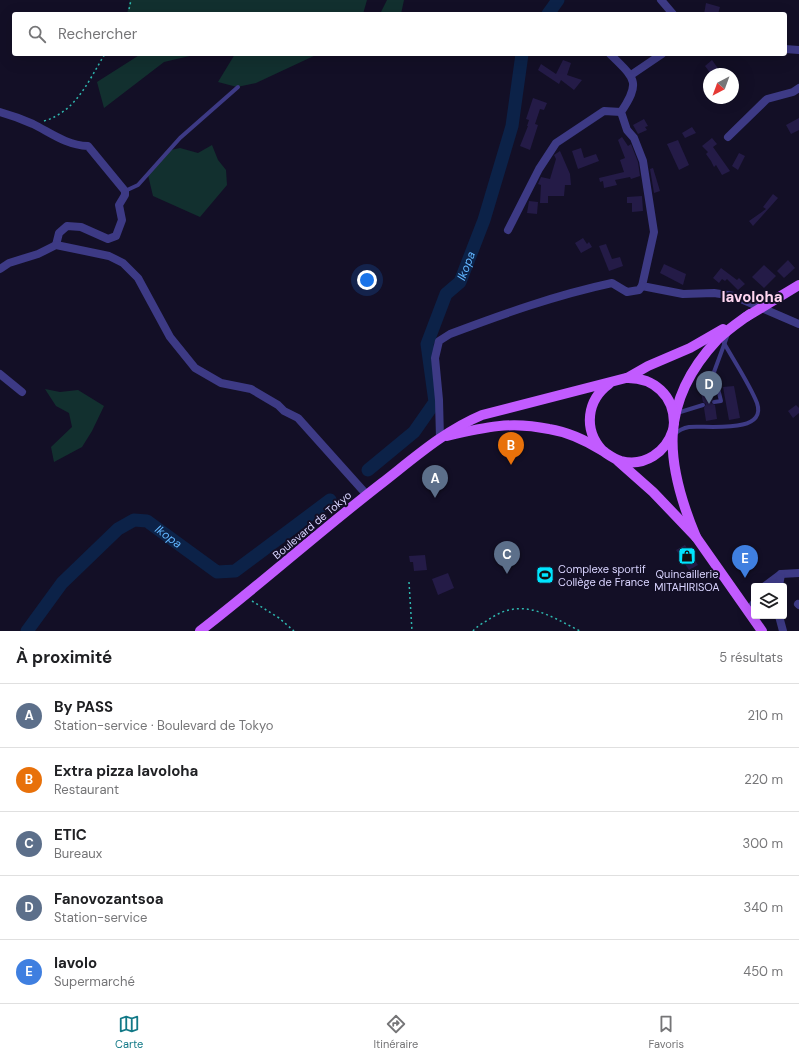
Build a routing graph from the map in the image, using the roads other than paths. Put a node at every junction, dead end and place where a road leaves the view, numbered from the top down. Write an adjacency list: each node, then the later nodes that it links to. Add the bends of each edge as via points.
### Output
1 (661, 0): 2 (street)
2 (671, 12)
3 (787, 49): 4 (street)
4 (799, 50)
5 (612, 56): 7 (street)
6 (659, 56): 7 (street)
7 (631, 75): 11 (street, via 634,86 632,96)
8 (238, 87): 13 (lane, via 180,138 138,186)
9 (799, 88): 12 (street, via 767,99)
10 (0, 112): 13 (street, via 33,124 61,140 88,146)
11 (621, 112): 14 (street, via 604,111 556,142); 18 (street, via 643,161 654,232)
12 (728, 137)
13 (125, 191): 15 (street, via 119,205 122,220 116,236 108,239 81,226 67,226 59,233)
14 (508, 230)
15 (56, 245): 16 (street); 34 (street, via 109,256 123,263 138,278 170,337 195,368 221,383 251,390 278,405 284,412 298,418)
16 (0, 269)
17 (799, 285): 19 (main road)
18 (642, 286): 19 (street, via 683,294 714,293 734,296); 31 (street, via 639,290 627,292 612,283 597,286 529,305 450,334 439,341 435,358)
19 (760, 307): 20 (main road); 21 (street)
20 (750, 314): 22 (main road); 25 (main road, via 690,348)
21 (799, 324)
22 (728, 331): 23 (lane); 29 (main road, via 718,339 691,373)
23 (724, 343): 27 (lane, via 714,372 721,401); 30 (lane, via 757,405 756,417 748,424)
24 (0, 374): 26 (street)
25 (621, 379): 30 (main road, via 640,379 658,387 670,403); 31 (main road, Boulevard de Tokyo, via 482,415 460,424); 32 (main road, via 599,393 590,412 592,433)
26 (22, 392)
27 (714, 402)
28 (703, 405): 29 (lane)
29 (676, 413): 30 (main road)
30 (673, 430): 33 (main road, via 664,447 654,456 635,462); 35 (main road, via 676,479)
31 (440, 438): 32 (main road, via 500,424 525,425 566,433); 34 (main road, Boulevard de Tokyo)
32 (603, 451): 33 (main road)
33 (616, 459): 35 (main road, via 658,497)
34 (367, 494): 43 (main road, Boulevard de Tokyo)
35 (696, 537): 40 (main road)
36 (799, 573): 37 (street)
37 (781, 574): 38 (street); 39 (street)
38 (769, 583)
39 (780, 583)
40 (751, 607)
41 (756, 619): 44 (main road)
42 (780, 619): 45 (street)
43 (200, 631)
44 (762, 631)
45 (783, 631)

